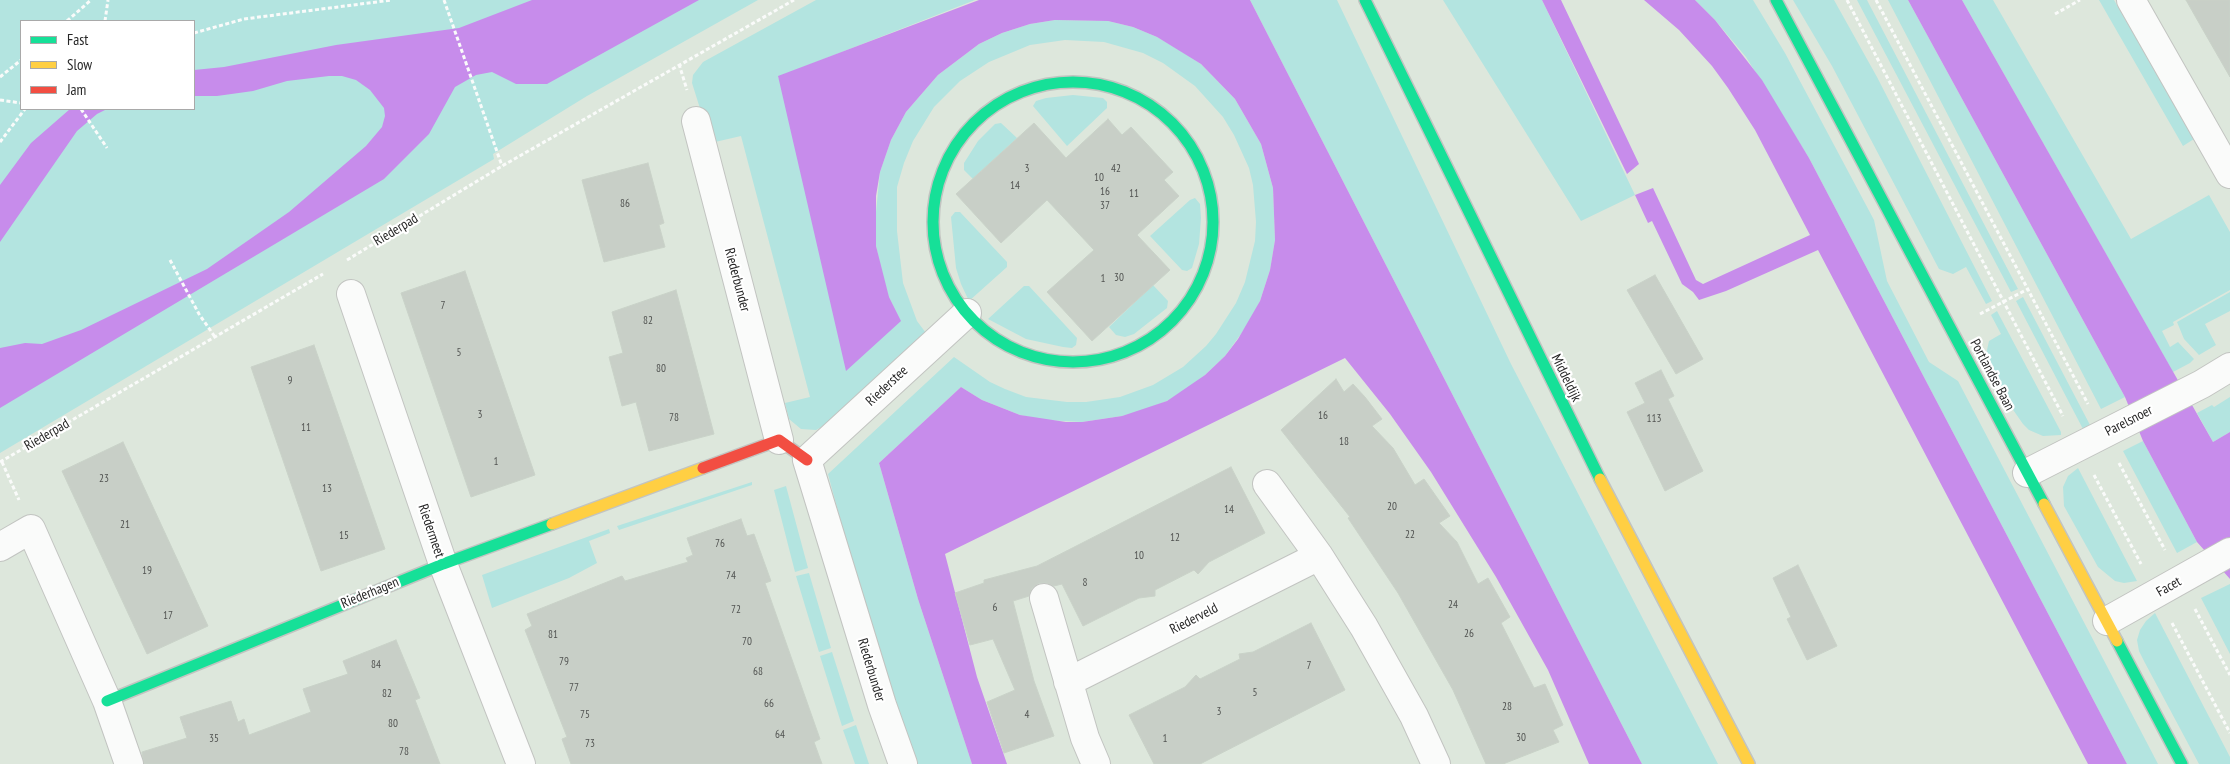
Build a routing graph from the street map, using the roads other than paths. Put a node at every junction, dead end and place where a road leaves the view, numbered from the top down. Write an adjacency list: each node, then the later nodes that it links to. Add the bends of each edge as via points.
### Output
1 (1365, 0): 26 (street, Middeldijk, via 1575,431)
2 (1776, 0): 11 (street, Portlandse Baan)
3 (2131, 0): 5 (street)
4 (696, 121): 9 (street, Riederbunder)
5 (2230, 174)
6 (351, 294): 16 (street, Riedermeet)
7 (967, 313): 7 (street, via 1008,346 1053,360 1080,362 1105,358 1150,339 1186,304 1208,260 1212,235 1208,185 1187,140 1150,106 1129,94 1080,82 1030,89 986,112 968,129 942,172 933,220 941,270); 10 (street, Riederstee)
8 (2230, 367): 11 (street, Parelsnoer)
9 (779, 440): 10 (street); 16 (street, Riederhagen)
10 (807, 460): 23 (street, Riederbunder, via 882,706)
11 (2027, 473): 18 (street, Portlandse Baan)
12 (1267, 484): 15 (street)
13 (0, 547): 20 (street, via 32,529)
14 (2230, 552): 18 (street, Facet)
15 (1319, 556): 19 (street, Riederveld); 25 (street, via 1414,716)
16 (443, 564): 20 (street, Riederhagen); 22 (street, Riedermeet)
17 (1044, 598): 19 (street)
18 (2107, 621): 27 (street, Portlandse Baan)
19 (1068, 682): 24 (street)
20 (107, 701): 21 (street)
21 (129, 764)
22 (521, 764)
23 (903, 764)
24 (1096, 764)
25 (1436, 764)
26 (1749, 764)
27 (2182, 764)

